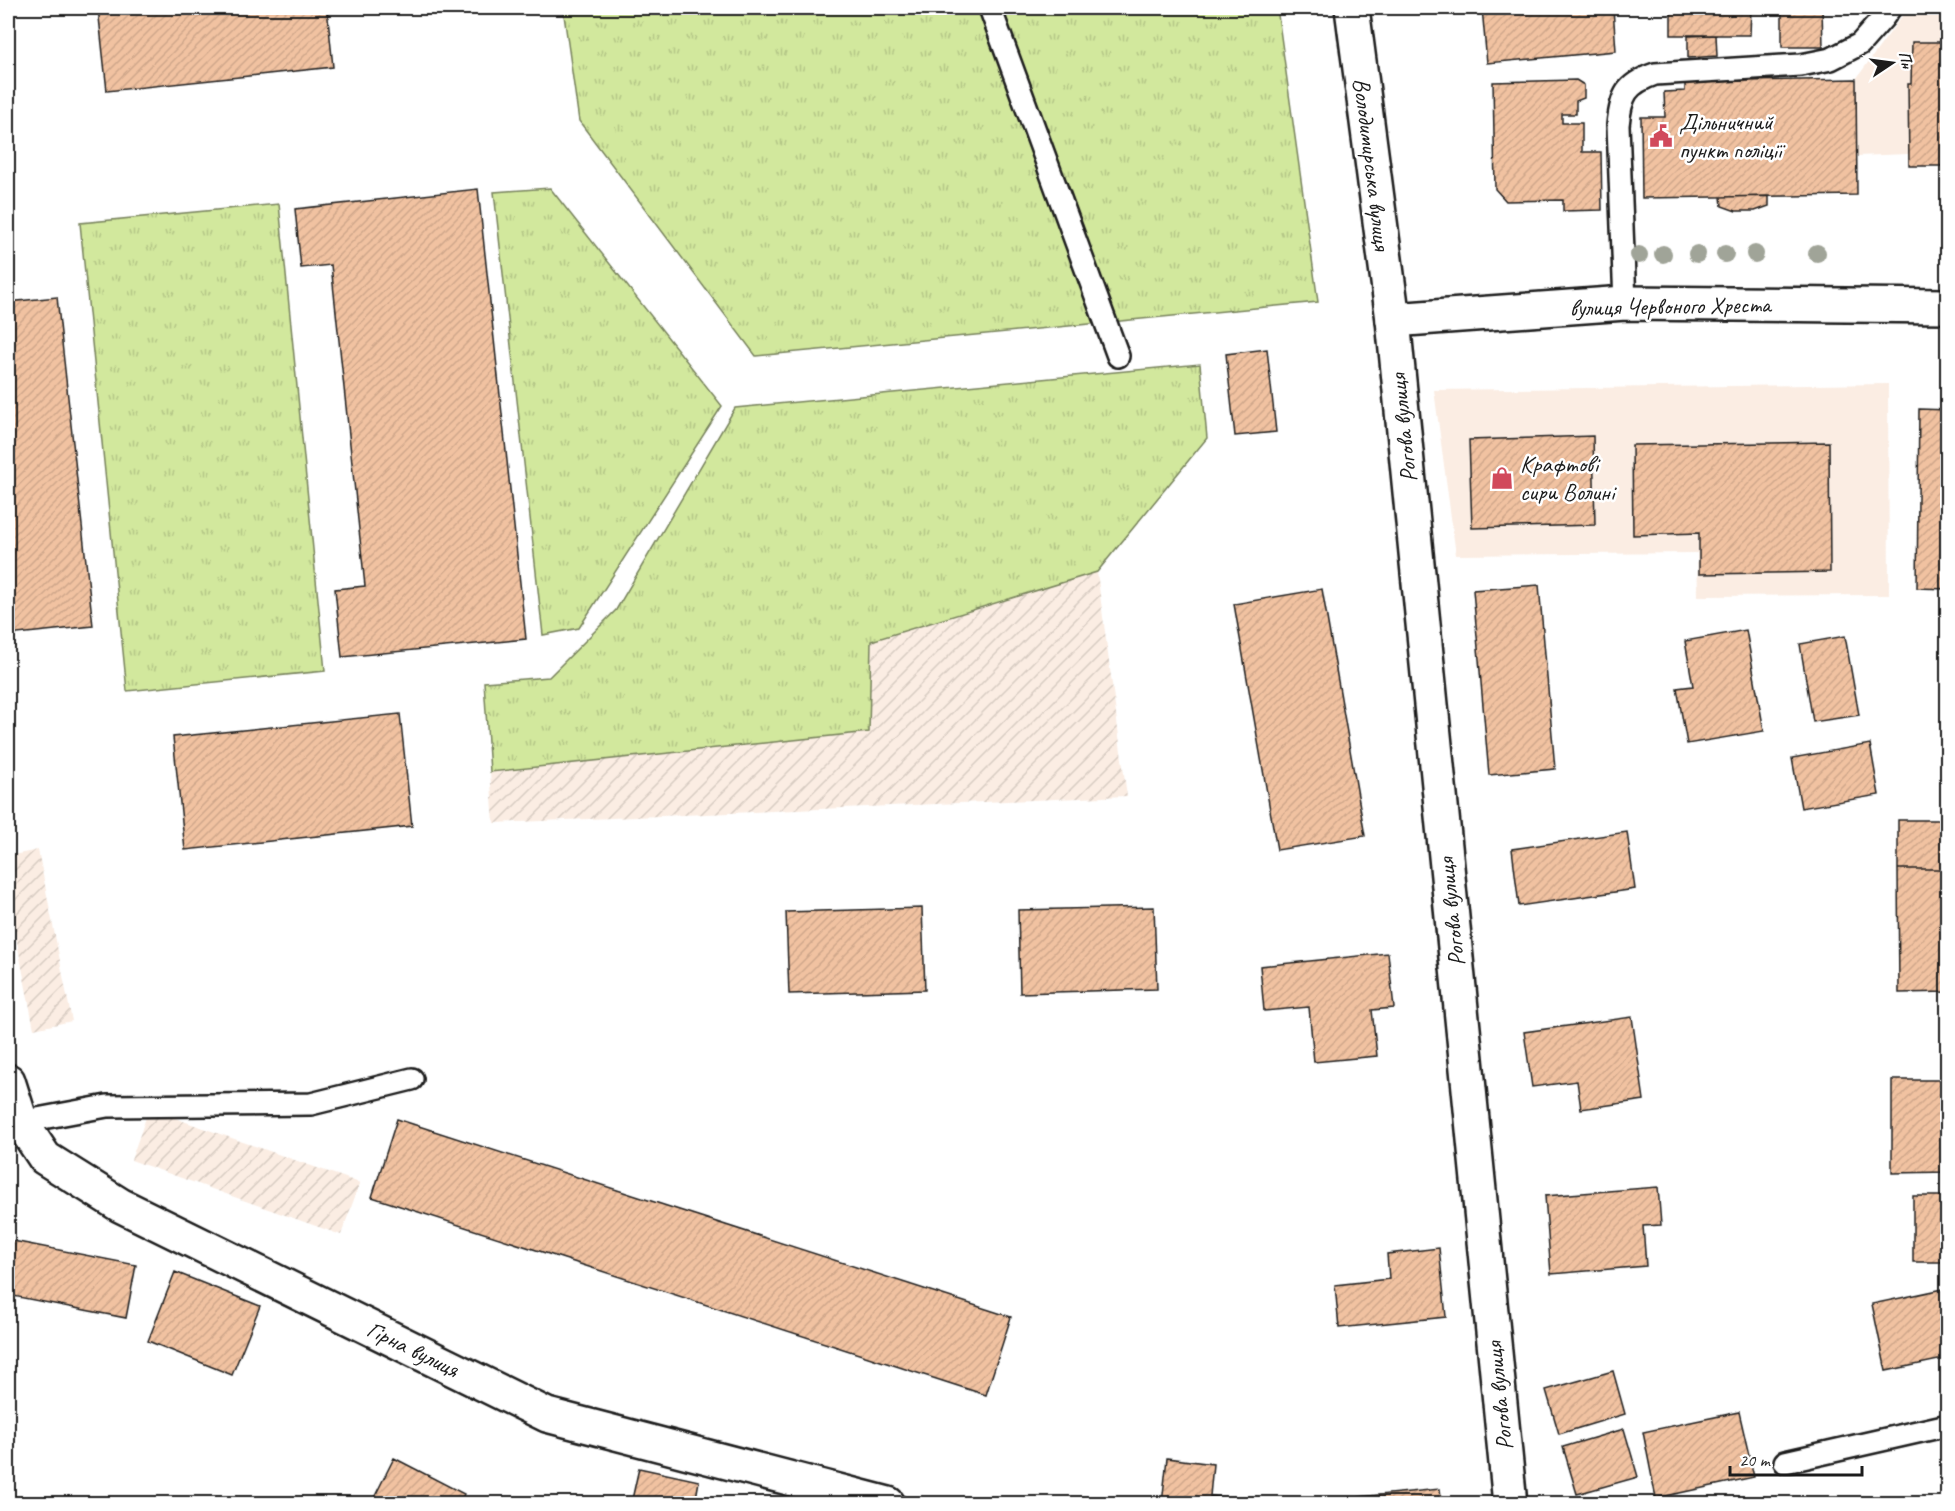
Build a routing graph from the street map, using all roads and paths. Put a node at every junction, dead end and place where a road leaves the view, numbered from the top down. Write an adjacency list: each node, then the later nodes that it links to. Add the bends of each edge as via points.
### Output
1 (990, 8): 7 (lane)
2 (1352, 8): 6 (street, Володимирська вулиця)
3 (1890, 8): 4 (lane, via 1860,44 1832,59 1801,65 1655,74 1630,86 1620,107 1618,125)
4 (1625, 303): 5 (street, вулиця Червоного Хреста); 6 (street, вулиця Червоного Хреста)
5 (1947, 306)
6 (1393, 320): 14 (street, Рогова вулиця)
7 (1118, 356)
8 (412, 1078): 10 (lane, via 311,1104 107,1106)
9 (8, 1081): 10 (street, Гірна вулиця)
10 (21, 1122): 13 (street, Гірна вулиця, via 45,1158 120,1205 547,1414)
11 (1947, 1425): 12 (lane)
12 (1785, 1462)
13 (888, 1503)
14 (1510, 1503)

